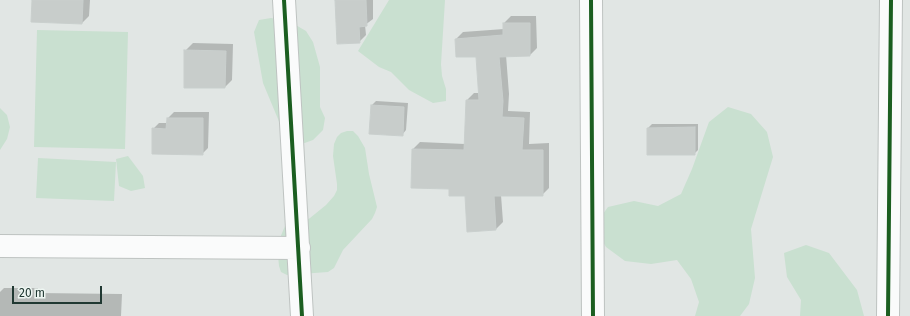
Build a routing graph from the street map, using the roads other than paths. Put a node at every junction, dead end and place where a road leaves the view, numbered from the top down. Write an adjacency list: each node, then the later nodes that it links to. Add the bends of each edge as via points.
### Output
1 (284, 0): 5 (street)
2 (591, 0): 7 (street)
3 (891, 0): 8 (street)
4 (0, 246): 5 (street)
5 (299, 248): 6 (street)
6 (302, 316)
7 (593, 316)
8 (888, 316)

